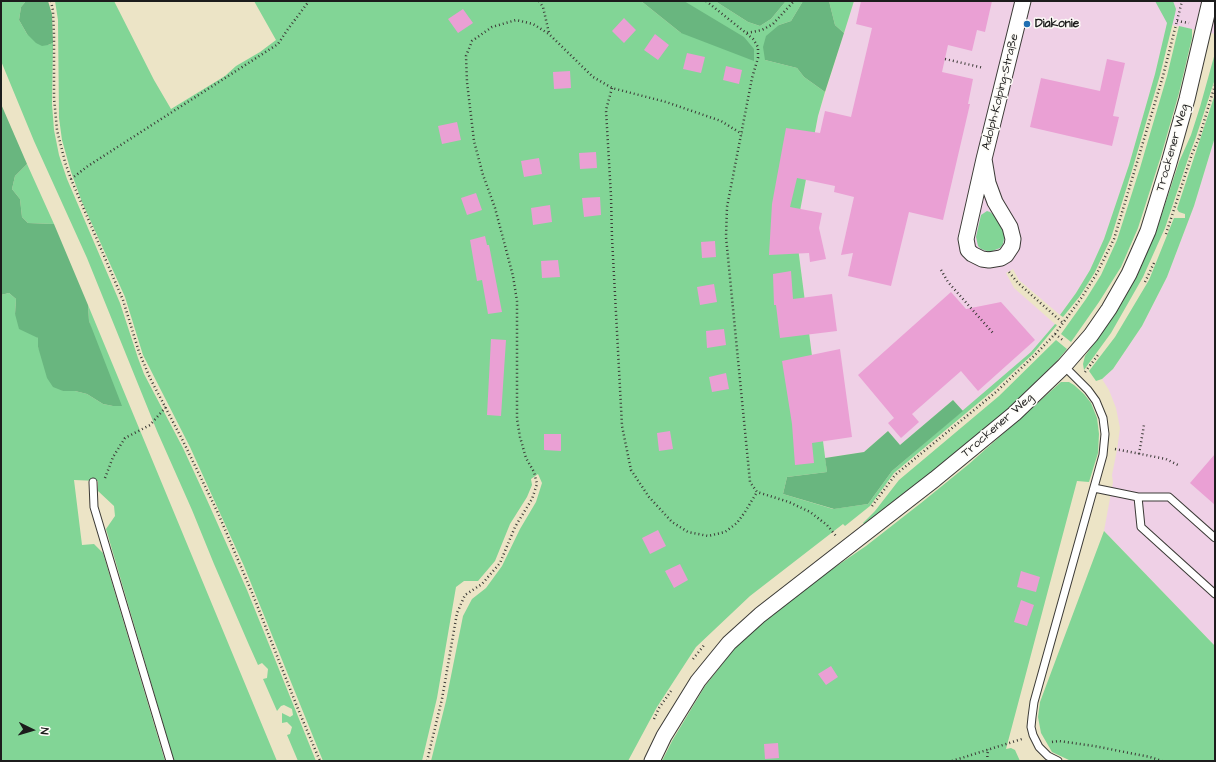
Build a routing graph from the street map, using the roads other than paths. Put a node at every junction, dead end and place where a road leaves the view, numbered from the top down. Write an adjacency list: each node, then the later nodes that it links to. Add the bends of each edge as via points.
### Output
1 (1023, 1): 3 (street, Adolph-Kolping-Straße)
2 (1210, 1): 4 (street, Trockener Weg, via 1187,99 1148,230 1130,274 1109,310)
3 (984, 159): 3 (street, Adolph-Kolping-Straße, via 966,245 976,257 989,260 1001,258 1009,251 1013,239 1010,227 995,202 988,183)
4 (1064, 366): 6 (lane, via 1088,390 1103,418 1104,448); 11 (street, Trockener Weg, via 1014,414 760,615 729,643 698,681 664,736)
5 (92, 482): 10 (lane, via 94,507)
6 (1094, 488): 7 (lane); 12 (lane, via 1034,702 1031,722 1033,735 1039,747)
7 (1138, 497): 8 (lane, via 1169,497); 9 (lane, via 1141,527)
8 (1215, 538)
9 (1215, 594)
10 (170, 761)
11 (652, 761)
12 (1058, 761)

